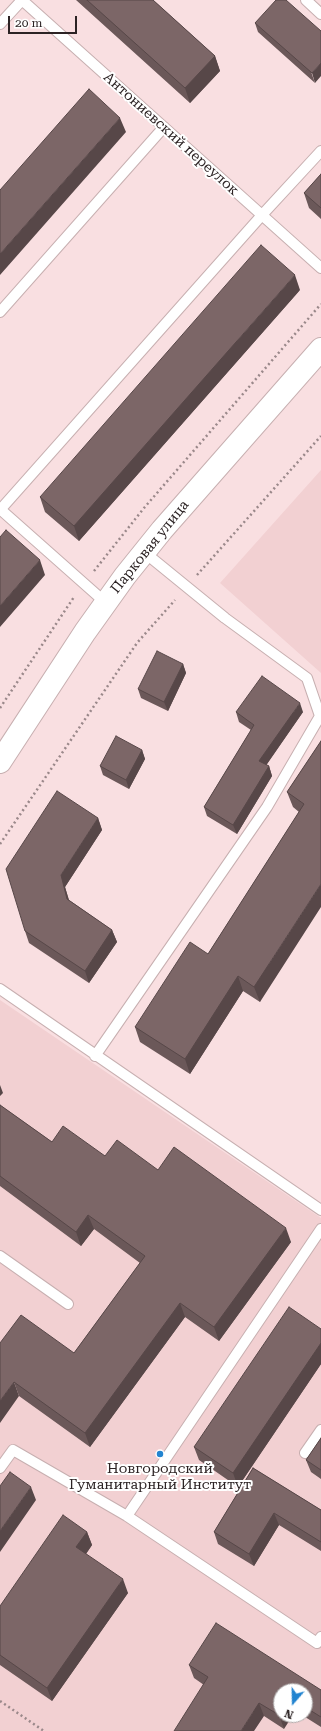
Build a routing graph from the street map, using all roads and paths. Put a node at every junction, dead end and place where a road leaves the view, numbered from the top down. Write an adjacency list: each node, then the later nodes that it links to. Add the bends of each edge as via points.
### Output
1 (22, 0): 4 (lane); 5 (lane, Антониевский переулок)
2 (306, 0): 3 (lane)
3 (321, 14)
4 (0, 24)
5 (164, 127): 7 (lane, Антониевский переулок); 9 (lane)
6 (321, 150): 7 (lane)
7 (262, 215): 8 (lane, Антониевский переулок); 12 (lane)
8 (321, 268)
9 (0, 312)
10 (321, 348): 13 (street, Парковая улица)
11 (321, 436): 14 (path)
12 (0, 510): 15 (lane)
13 (144, 552): 14 (lane); 15 (street, Парковая улица)
14 (187, 587): 17 (path, via 137,643); 19 (lane, via 306,678 320,716 267,807)
15 (106, 603): 16 (street, Парковая улица)
16 (0, 762)
17 (0, 844)
18 (0, 989): 19 (lane)
19 (95, 1056): 20 (lane)
20 (321, 1210)
21 (321, 1229): 27 (lane)
22 (0, 1256): 23 (lane)
23 (68, 1304)
24 (321, 1430): 25 (lane)
25 (305, 1453)
26 (0, 1468): 27 (lane, via 13,1450)
27 (127, 1516): 28 (lane, via 317,1643)
28 (321, 1637)
29 (0, 1701): 30 (path)
30 (44, 1731)

